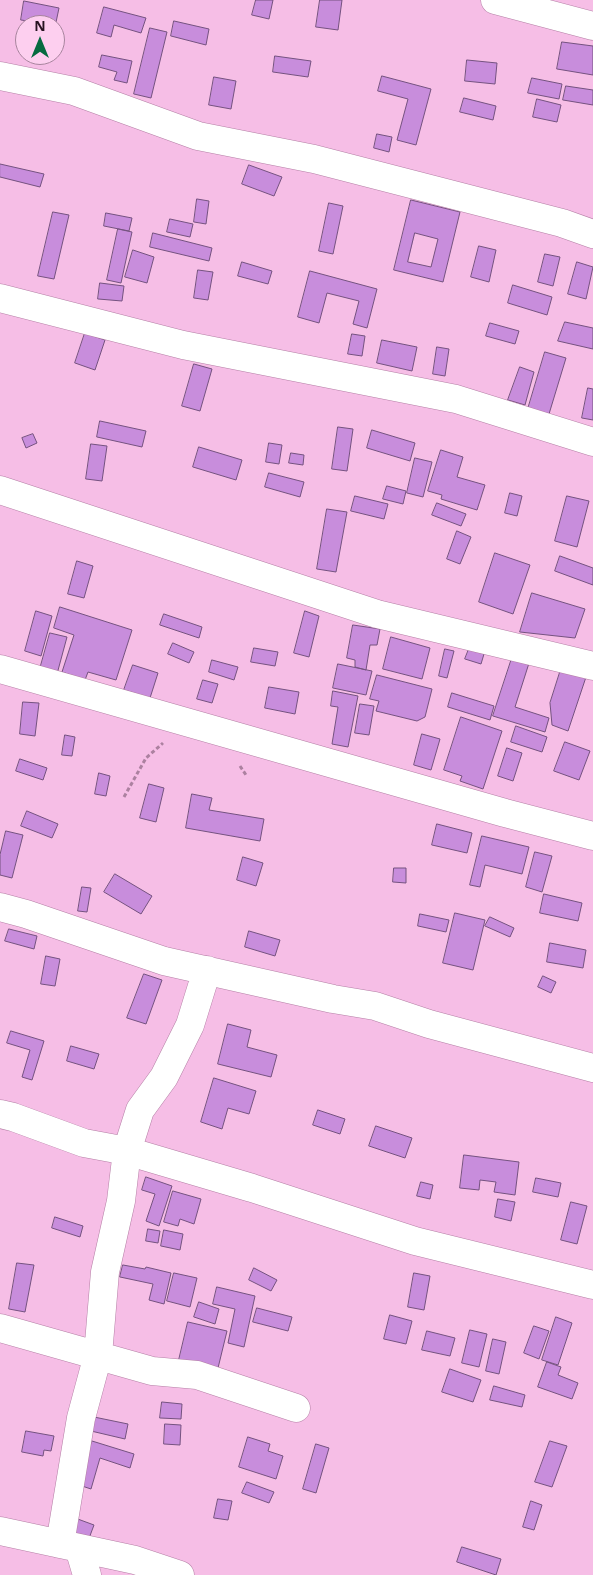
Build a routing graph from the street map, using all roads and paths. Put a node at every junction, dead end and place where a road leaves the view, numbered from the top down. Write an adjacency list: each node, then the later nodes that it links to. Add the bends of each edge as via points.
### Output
1 (495, 0): 2 (street)
2 (593, 26)
3 (0, 76): 4 (street, via 74,91 198,136 314,159)
4 (593, 234)
5 (0, 298): 6 (street, via 183,346 456,399)
6 (593, 442)
7 (0, 490): 8 (street, via 377,614)
8 (593, 666)
9 (0, 669): 10 (street)
10 (187, 722): 11 (path, via 146,758); 12 (street)
11 (124, 796)
12 (593, 836)
13 (0, 907): 14 (street, via 164,961)
14 (207, 970): 15 (street, via 374,1006); 17 (street, via 190,1025 164,1077 140,1110)
15 (593, 1068)
16 (0, 1114): 17 (street, via 84,1144)
17 (127, 1151): 18 (street, via 415,1241); 20 (street, via 121,1201 105,1272)
18 (593, 1285)
19 (0, 1328): 20 (street)
20 (98, 1355): 21 (street, via 152,1371 197,1376); 23 (street, via 81,1418)
21 (296, 1408)
22 (0, 1531): 23 (street)
23 (70, 1546): 24 (street); 25 (street)
24 (137, 1568): 26 (street)
25 (87, 1575)
26 (180, 1575)

